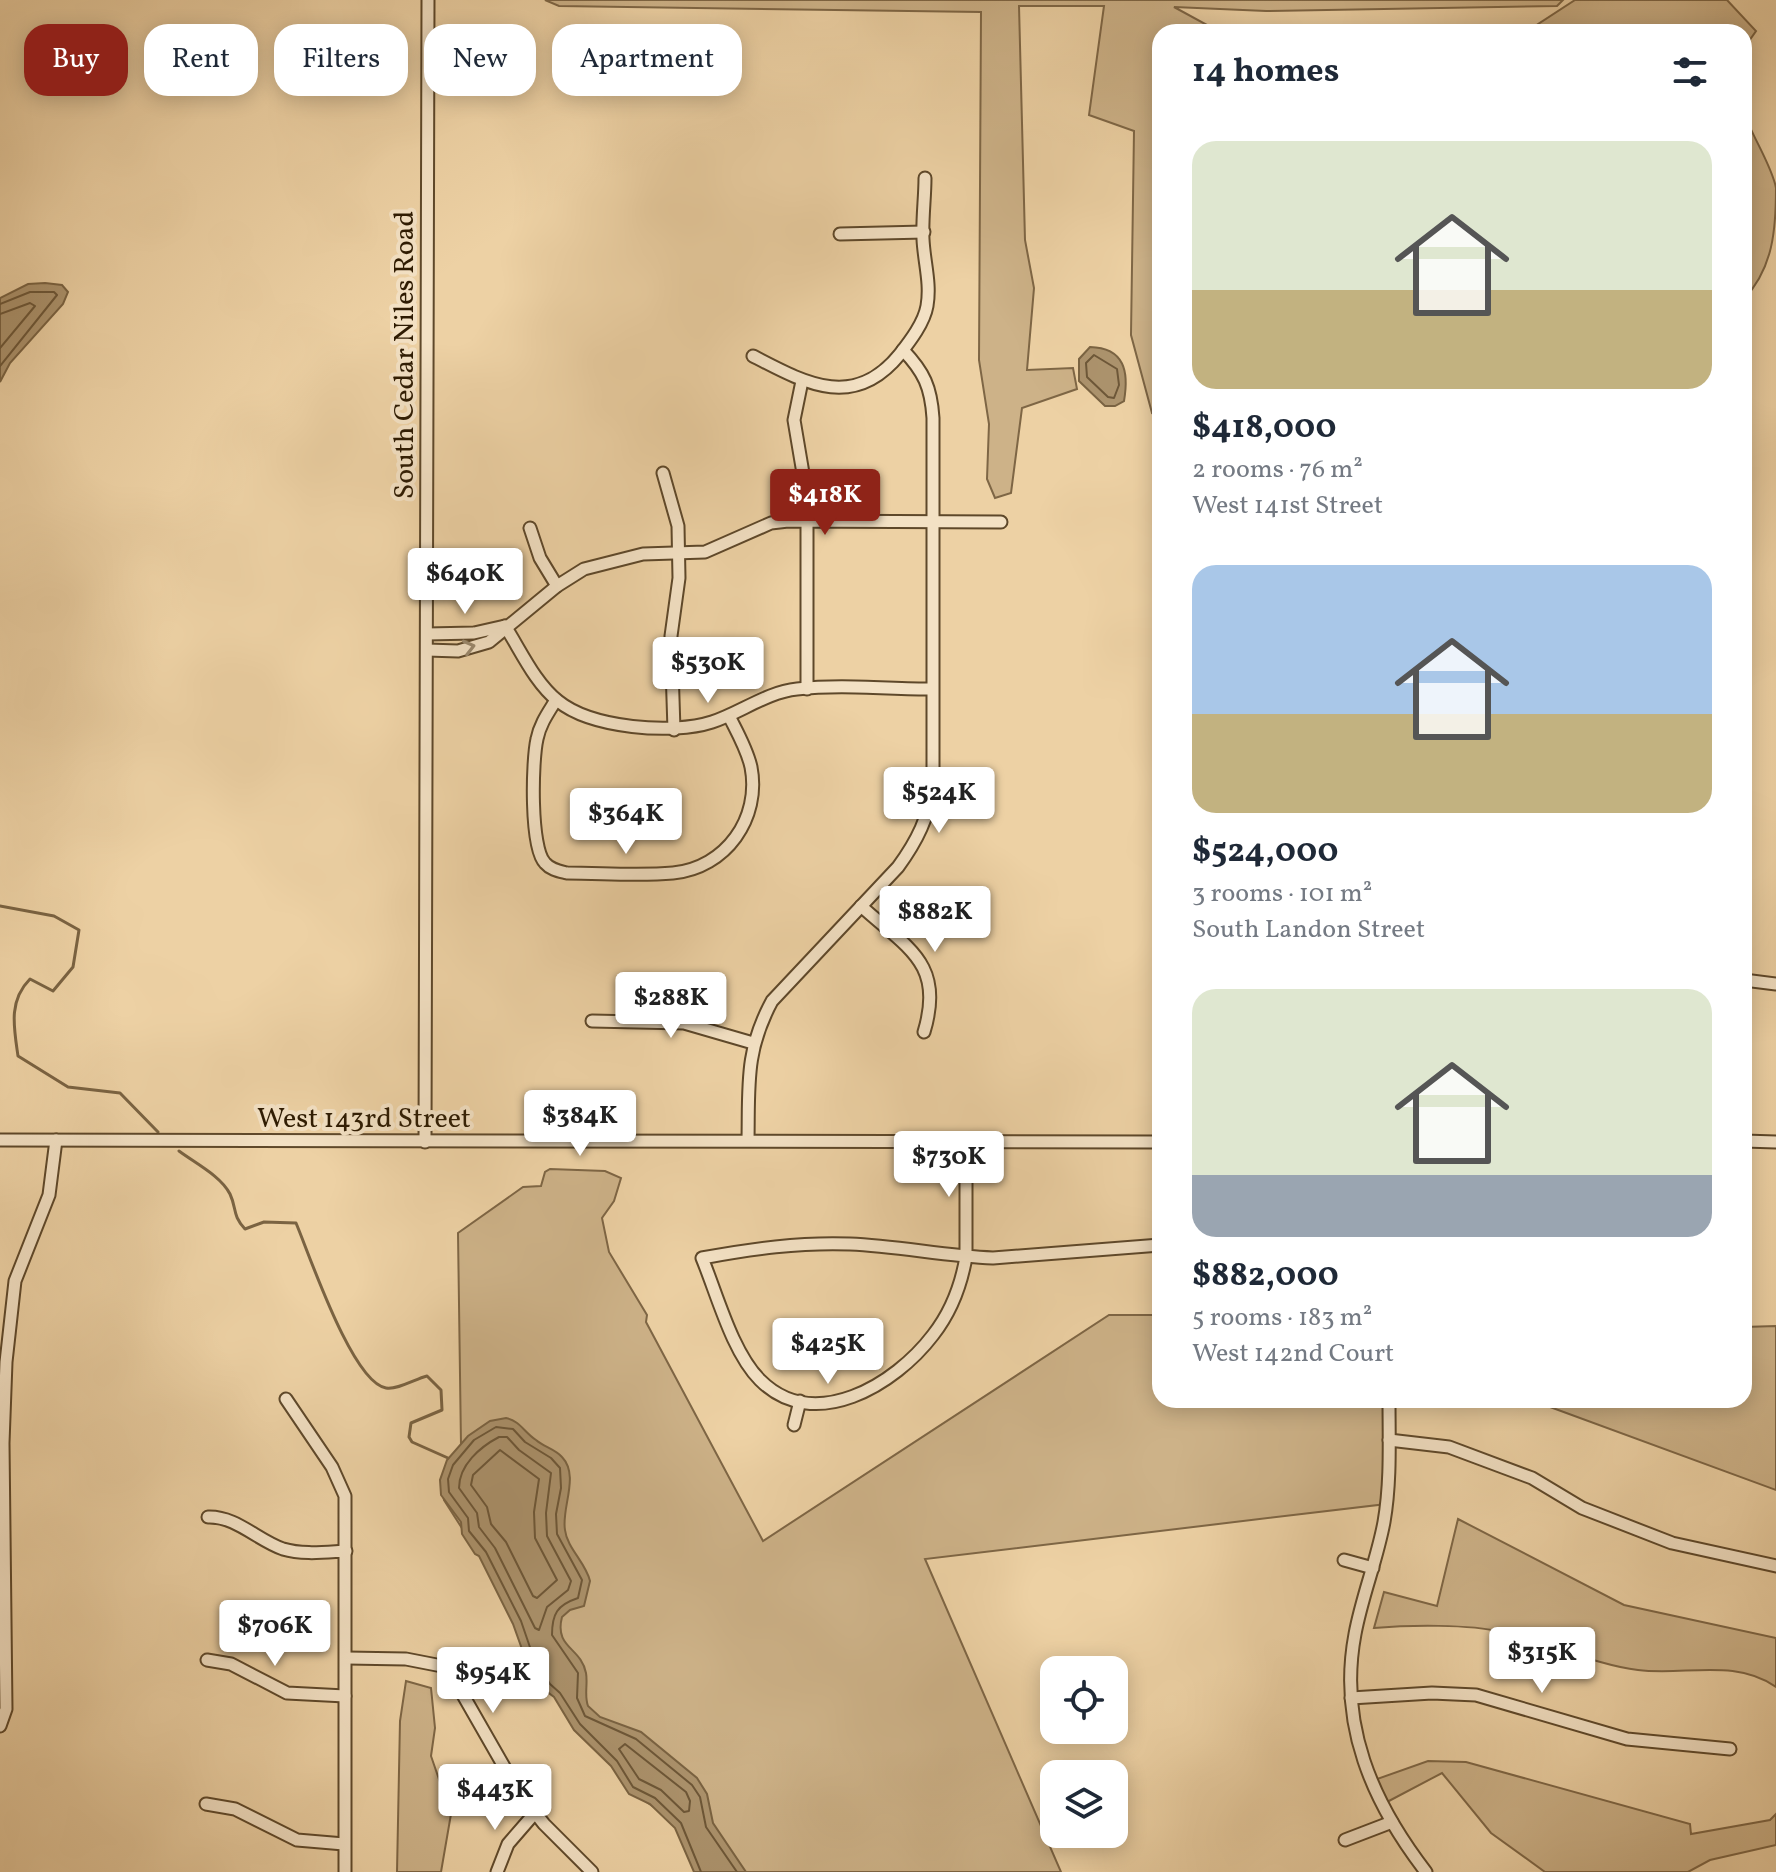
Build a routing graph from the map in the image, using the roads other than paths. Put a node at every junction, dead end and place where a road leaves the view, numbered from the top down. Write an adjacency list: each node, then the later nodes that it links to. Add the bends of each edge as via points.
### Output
1 (428, 0): 16 (street, South Cedar Niles Road)
2 (925, 178): 3 (street)
3 (924, 232): 4 (street); 5 (street, via 926,310)
4 (840, 234)
5 (903, 350): 7 (street, via 882,373 867,380 836,387); 10 (street, via 931,391)
6 (753, 356): 7 (street)
7 (802, 381): 9 (street, via 794,431)
8 (663, 473): 13 (street)
9 (808, 521): 10 (street); 13 (street, via 771,523 720,548); 18 (street)
10 (934, 522): 11 (street); 19 (street)
11 (1001, 522)
12 (530, 528): 14 (street)
13 (680, 554): 14 (street, via 614,560 584,569); 22 (street, via 671,636)
14 (557, 586): 15 (street)
15 (505, 626): 16 (street); 17 (street, one-way to 15, via 471,648 489,642); 20 (street)
16 (427, 634): 17 (street, South Cedar Niles Road)
17 (427, 650): 33 (street, South Cedar Niles Road)
18 (807, 689): 19 (street); 21 (street, via 782,692)
19 (932, 689): 23 (street, via 930,807 912,848)
20 (556, 700): 21 (street, via 537,739 536,842 544,862 567,873 674,873 704,864 729,847 750,814 753,784 748,755); 22 (street, via 576,712 623,725)
21 (729, 716): 22 (street)
22 (674, 730)
23 (861, 906): 27 (street, via 912,952 928,974 933,991); 28 (street, via 772,1001)
24 (1752, 981): 25 (street)
25 (1776, 984)
26 (592, 1021): 28 (street, via 684,1023)
27 (924, 1032)
28 (753, 1043): 31 (street)
29 (0, 1140): 30 (street, West 143rd Street)
30 (56, 1140): 33 (street, West 143rd Street); 53 (street, via 49,1195 12,1297 3,1443 6,1709)
31 (748, 1140): 33 (street, West 143rd Street); 34 (street, West 143rd Street)
32 (1752, 1141): 36 (street)
33 (425, 1142)
34 (966, 1142): 35 (street, West 143rd Street); 38 (street)
35 (1152, 1142)
36 (1776, 1142)
37 (1152, 1246): 38 (street, via 1034,1257)
38 (966, 1257): 40 (street, via 950,1309 906,1363 847,1400); 40 (street, via 826,1244 770,1246 702,1258 746,1363 771,1389)
39 (286, 1399): 45 (street, via 343,1486)
40 (800, 1401): 42 (street)
41 (1389, 1408): 43 (street)
42 (794, 1425)
43 (1389, 1440): 47 (street, via 1449,1447 1532,1478 1594,1514 1672,1543); 48 (street, via 1385,1512)
44 (208, 1517): 45 (street, via 226,1519 290,1551)
45 (346, 1551): 49 (street)
46 (1344, 1560): 48 (street)
47 (1776, 1566)
48 (1373, 1568): 52 (street, via 1354,1636)
49 (347, 1658): 51 (street); 56 (street, via 406,1659 447,1667)
50 (207, 1660): 51 (street, via 231,1664 287,1693)
51 (345, 1696): 59 (street)
52 (1351, 1698): 54 (street, via 1476,1695 1627,1739); 57 (street, via 1361,1758)
53 (0, 1726)
54 (1730, 1749)
55 (206, 1804): 59 (street, via 235,1809 297,1840)
56 (534, 1814): 61 (street, via 508,1844); 62 (street)
57 (1392, 1822): 58 (street); 63 (street)
58 (1345, 1840)
59 (344, 1844): 60 (street)
60 (345, 1872)
61 (497, 1872)
62 (592, 1872)
63 (1426, 1872)

